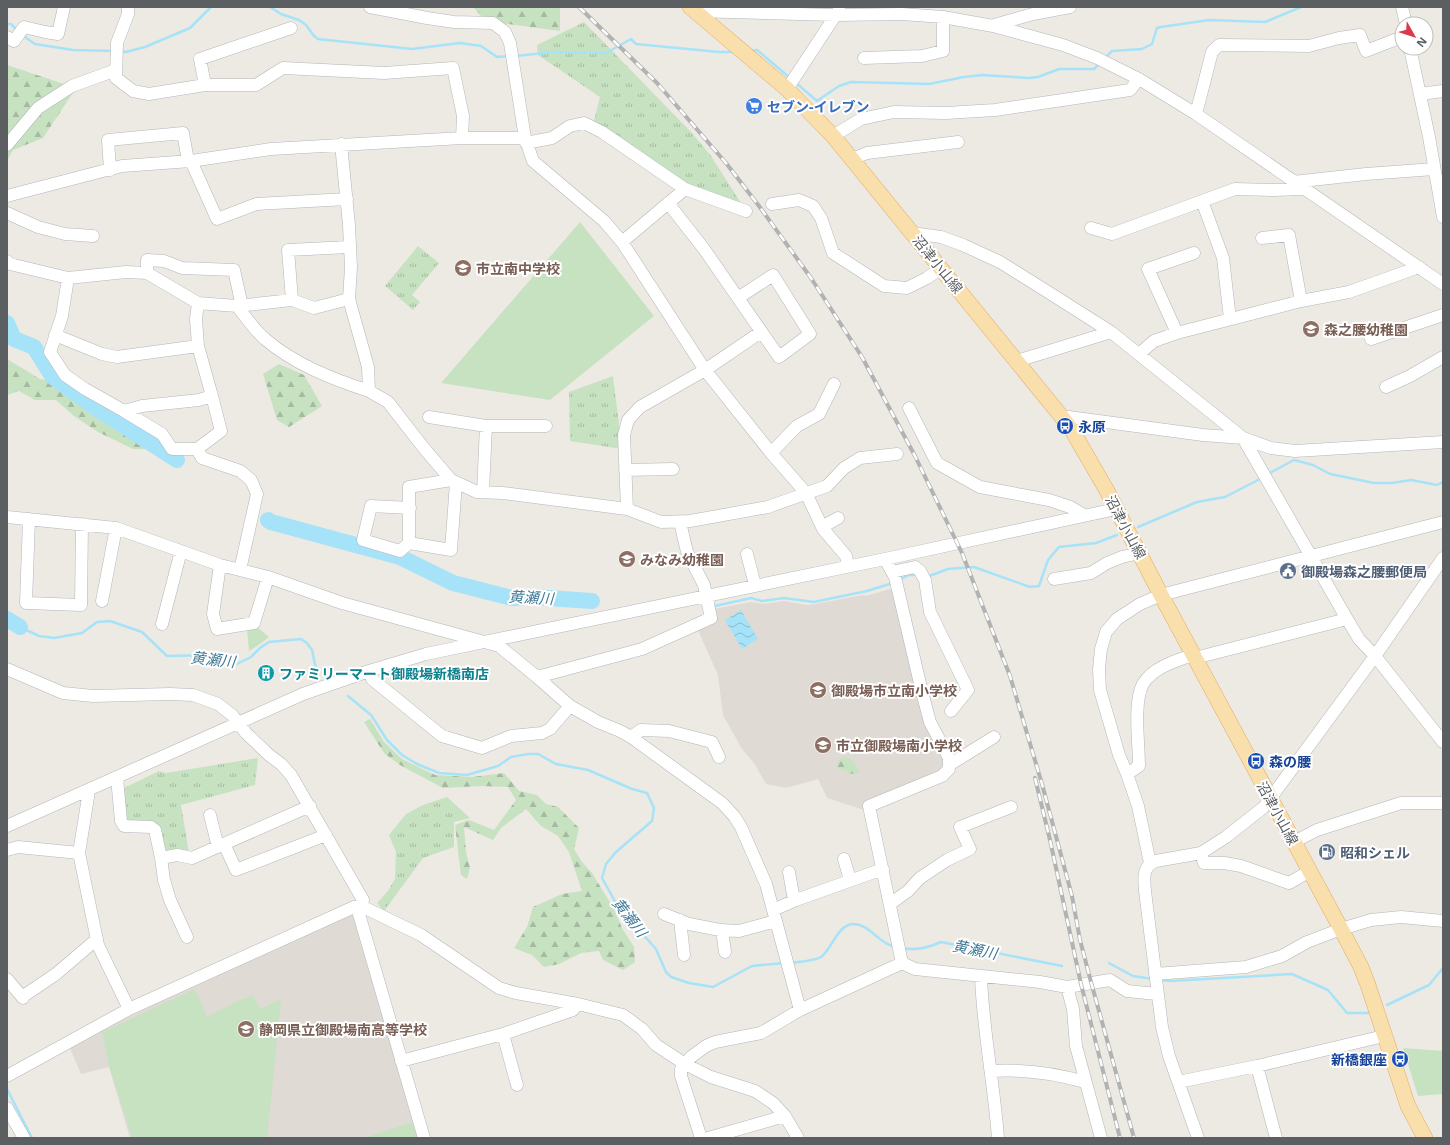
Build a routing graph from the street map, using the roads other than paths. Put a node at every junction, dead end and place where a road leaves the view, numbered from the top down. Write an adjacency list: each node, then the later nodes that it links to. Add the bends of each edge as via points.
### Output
1 (64, 7): 10 (street, via 58,34 24,26 14,41)
2 (128, 7): 14 (street, via 128,14 117,43)
3 (370, 7): 23 (street, via 454,22 493,23 505,32 510,43)
4 (1070, 7): 8 (street, via 1033,14)
5 (692, 9): 6 (street); 17 (main road, 沼津小山線)
6 (838, 11): 7 (street); 17 (street)
7 (943, 17): 8 (street); 13 (street, via 943,51 922,56)
8 (993, 26): 15 (street, via 1063,45 1097,58)
9 (291, 28): 16 (street, via 200,59)
10 (7, 38)
11 (1394, 40): 20 (street, via 1366,51 1360,35 1309,46 1219,45 1212,52)
12 (1412, 56): 19 (street)
13 (864, 58)
14 (116, 70): 16 (street, via 116,78 133,91 149,94); 26 (street, via 72,86 38,108)
15 (1139, 79): 20 (street); 21 (street, via 1130,90 995,110 946,113 894,112 861,119)
16 (205, 85): 22 (street, via 256,85 283,68 384,73 453,68 463,116)
17 (787, 89): 21 (main road, 沼津小山線)
18 (1443, 91): 19 (street)
19 (1420, 94): 29 (street)
20 (1196, 114): 31 (street)
21 (833, 136): 27 (main road, 沼津小山線)
22 (462, 138): 23 (street); 25 (street)
23 (526, 140): 32 (street, via 552,138 570,126 584,123 602,132); 45 (street, via 533,161 604,221)
24 (958, 142): 27 (street, via 868,153)
25 (341, 144): 28 (street, via 271,148); 34 (street)
26 (7, 145)
27 (852, 159): 42 (main road, 沼津小山線)
28 (189, 161): 30 (street, via 122,166); 30 (street, via 182,133 108,140); 34 (street, via 217,219 256,204)
29 (1434, 169): 31 (street, via 1366,174); 40 (street)
30 (110, 170): 33 (street)
31 (1298, 185): 35 (street, via 1235,189); 49 (street)
32 (685, 189): 36 (street); 38 (street)
33 (7, 196)
34 (347, 199): 46 (street)
35 (1202, 202): 41 (street, via 1112,234); 61 (street, via 1223,258)
36 (668, 204): 45 (street); 54 (street)
37 (772, 204): 50 (street, via 800,200 812,206 821,218 833,253 884,286 907,288)
38 (746, 211)
39 (7, 213): 43 (street, via 38,227 65,234)
40 (1443, 214)
41 (1091, 228)
42 (912, 233): 50 (main road, 沼津小山線); 63 (street, via 941,237 1000,262)
43 (93, 236)
44 (1262, 238): 57 (street, via 1289,234)
45 (622, 242): 71 (street)
46 (349, 247): 55 (street); 56 (street, via 288,250)
47 (1194, 253): 64 (street, via 1148,269)
48 (7, 261): 52 (street, via 10,264)
49 (1419, 267): 53 (street); 57 (street, via 1349,292)
50 (941, 268): 70 (main road, 沼津小山線)
51 (146, 273): 52 (street, via 126,272); 58 (street); 59 (street, via 147,260 164,261 182,268 234,270)
52 (68, 278): 65 (street, via 62,316)
53 (1443, 284)
54 (738, 298): 62 (street); 62 (street, via 773,275 810,334 779,357)
55 (349, 299): 56 (street, via 314,308); 74 (street, via 368,367)
56 (292, 300): 59 (street)
57 (1301, 301): 61 (street)
58 (198, 302): 59 (street); 67 (street)
59 (239, 306): 74 (street, via 264,338 286,356 341,382)
60 (1443, 314): 66 (street)
61 (1230, 319): 64 (street)
62 (761, 332): 71 (street)
63 (1111, 332): 68 (street); 70 (street)
64 (1177, 333): 68 (street, via 1154,341)
65 (55, 336): 67 (street, via 117,357); 77 (street, via 50,352 65,375 85,390)
66 (1371, 338)
67 (198, 346): 75 (street)
68 (1139, 354): 82 (street)
69 (1443, 357): 73 (street)
70 (1017, 361): 78 (main road, 沼津小山線)
71 (705, 370): 85 (street); 88 (street, via 640,407 628,420 624,435)
72 (834, 384): 85 (street, via 819,414 797,426)
73 (1386, 387)
74 (369, 390): 89 (street, via 388,402)
75 (212, 396): 77 (street); 84 (street, via 221,431)
76 (909, 408): 95 (street, via 937,463 980,487 1049,500)
77 (124, 411): 84 (street, via 162,434 172,449)
78 (1061, 416): 82 (street); 94 (main road, 沼津小山線, via 1073,432)
79 (429, 417): 80 (street)
80 (486, 426): 81 (street); 90 (street)
81 (546, 426)
82 (1243, 438): 83 (street, via 1271,448 1295,451); 108 (street)
83 (1443, 442)
84 (198, 449): 113 (street, via 202,458 240,471 251,480 257,494)
85 (771, 453): 91 (street)
86 (897, 454): 91 (street, via 860,458 844,468 827,486)
87 (673, 469): 88 (street)
88 (625, 470): 93 (street)
89 (453, 482): 90 (street); 92 (street, via 409,487); 104 (street, via 450,550)
90 (483, 492): 93 (street)
91 (806, 493): 99 (street, via 768,507); 102 (street)
92 (410, 508): 104 (street); 104 (street, via 371,506 363,540 400,551)
93 (627, 509): 99 (street, via 661,522)
94 (1116, 509): 95 (street); 106 (main road, 沼津小山線)
95 (1084, 515): 110 (street)
96 (7, 517): 98 (street)
97 (838, 518): 102 (street)
98 (29, 519): 101 (street); 101 (street, via 26,603 81,605)
99 (680, 522): 118 (street, via 687,552 704,585)
100 (1443, 522): 108 (street)
101 (82, 524): 103 (street)
102 (822, 527): 112 (street, via 846,556)
103 (116, 528): 105 (street); 120 (street)
104 (409, 543)
105 (181, 551): 111 (street); 122 (street)
106 (1140, 553): 116 (street, via 1107,563 1091,573); 119 (main road, 沼津小山線)
107 (747, 554): 117 (street)
108 (1312, 556): 119 (street); 121 (street)
109 (1443, 558): 124 (street)
110 (885, 559): 112 (street); 115 (street)
111 (220, 565): 113 (street); 114 (street, via 214,614 217,629 254,623)
112 (848, 566): 117 (street)
113 (240, 570): 114 (street)
114 (268, 577): 123 (street, via 342,603)
115 (895, 579): 130 (street, via 915,567 925,580 930,612 968,690); 136 (street, via 930,722 949,758)
116 (1054, 579)
117 (755, 585): 118 (street)
118 (706, 595): 123 (street); 128 (street, via 711,618 642,649)
119 (1161, 595): 125 (main road, 沼津小山線); 137 (street, via 1140,604 1117,619 1106,632 1101,649 1100,690)
120 (102, 601)
121 (1347, 619): 124 (street); 125 (street)
122 (162, 624)
123 (482, 641): 127 (street); 128 (street, via 499,646)
124 (1375, 656): 134 (street); 140 (street)
125 (1194, 657): 137 (street, via 1157,670 1144,683 1138,696 1139,766); 140 (main road, 沼津小山線)
126 (7, 670): 131 (street, via 63,693 93,696 193,695 218,704)
127 (369, 671): 129 (street, via 372,680 442,736 482,748 511,736 542,733 550,729); 131 (street, via 303,694)
128 (537, 677): 129 (street)
129 (570, 706): 132 (street)
130 (951, 711)
131 (239, 724): 138 (street); 142 (street, via 282,764)
132 (631, 737): 135 (street, via 641,730 669,731 712,742); 163 (street, via 722,803 734,816 742,827 766,884)
133 (994, 737): 136 (street)
134 (1443, 742)
135 (719, 757)
136 (949, 765): 155 (street, via 949,769 942,776 869,806)
137 (1127, 774): 154 (street, via 1138,806)
138 (117, 778): 139 (street); 152 (street, via 121,821 124,826 150,827 155,830)
139 (88, 791): 145 (street); 150 (street)
140 (1271, 799): 147 (main road, 沼津小山線); 151 (street, via 1226,837)
141 (1443, 803): 147 (street, via 1401,803 1317,830)
142 (310, 806): 146 (street); 148 (street)
143 (1011, 807): 160 (street, via 960,827 970,849 925,875)
144 (210, 815): 148 (street)
145 (7, 826)
146 (326, 835): 148 (street, via 236,870); 161 (street, via 363,900)
147 (1294, 842): 156 (main road, 沼津小山線)
148 (221, 846): 152 (street, via 192,858 177,855)
149 (7, 850): 150 (street, via 18,847)
150 (79, 853): 169 (street)
151 (1201, 853): 154 (street); 156 (street, via 1204,863 1242,866 1289,883)
152 (161, 858): 168 (street, via 170,900)
153 (844, 859): 158 (street)
154 (1150, 863): 173 (street, via 1145,870 1144,891)
155 (882, 869): 158 (street); 160 (street)
156 (1310, 871): 166 (main road, 沼津小山線)
157 (789, 872): 159 (street)
158 (850, 880): 159 (street)
159 (794, 900): 163 (street)
160 (890, 904): 172 (street)
161 (361, 906): 178 (street, via 421,935 499,988 516,994); 179 (street); 183 (street, via 359,914)
162 (664, 914): 164 (street)
163 (774, 915): 167 (street, via 739,931); 180 (street)
164 (680, 920): 167 (street); 171 (street)
165 (1443, 921): 166 (street, via 1401,918 1371,920)
166 (1341, 928): 173 (street, via 1282,956 1246,967); 182 (main road, 沼津小山線, via 1360,967)
167 (722, 930): 170 (street)
168 (187, 937)
169 (97, 939): 175 (street, via 56,974 22,998); 179 (street)
170 (724, 952)
171 (684, 955)
172 (902, 959): 174 (street, via 915,968); 180 (street)
173 (1155, 974): 177 (street)
174 (982, 976): 176 (street); 186 (street, via 982,1007)
175 (7, 979)
176 (1067, 987): 177 (street, via 1110,980 1127,991); 188 (street, via 1073,1009 1076,1046)
177 (1157, 991): 189 (street, via 1162,1027)
178 (578, 1004): 181 (street, via 573,1010); 184 (street, via 623,1015 633,1021 656,1044)
179 (129, 1009): 187 (street)
180 (800, 1010): 184 (street, via 761,1033 706,1046)
181 (503, 1034): 183 (street); 190 (street)
182 (1384, 1036): 185 (street); 202 (main road, 沼津小山線, via 1408,1106)
183 (401, 1061): 194 (street)
184 (685, 1064): 192 (street, via 711,1077 755,1091 773,1103); 195 (street, via 681,1069 681,1076)
185 (1257, 1066): 189 (street); 201 (street)
186 (991, 1071): 188 (street, via 1036,1071); 198 (street)
187 (7, 1076)
188 (1086, 1082): 199 (street)
189 (1178, 1082): 200 (street)
190 (517, 1085)
191 (7, 1108): 193 (street)
192 (785, 1116): 196 (street); 197 (street)
193 (24, 1138)
194 (424, 1138)
195 (700, 1138)
196 (708, 1138)
197 (798, 1138)
198 (998, 1138)
199 (1101, 1138)
200 (1198, 1138)
201 (1276, 1138)
202 (1425, 1138)

